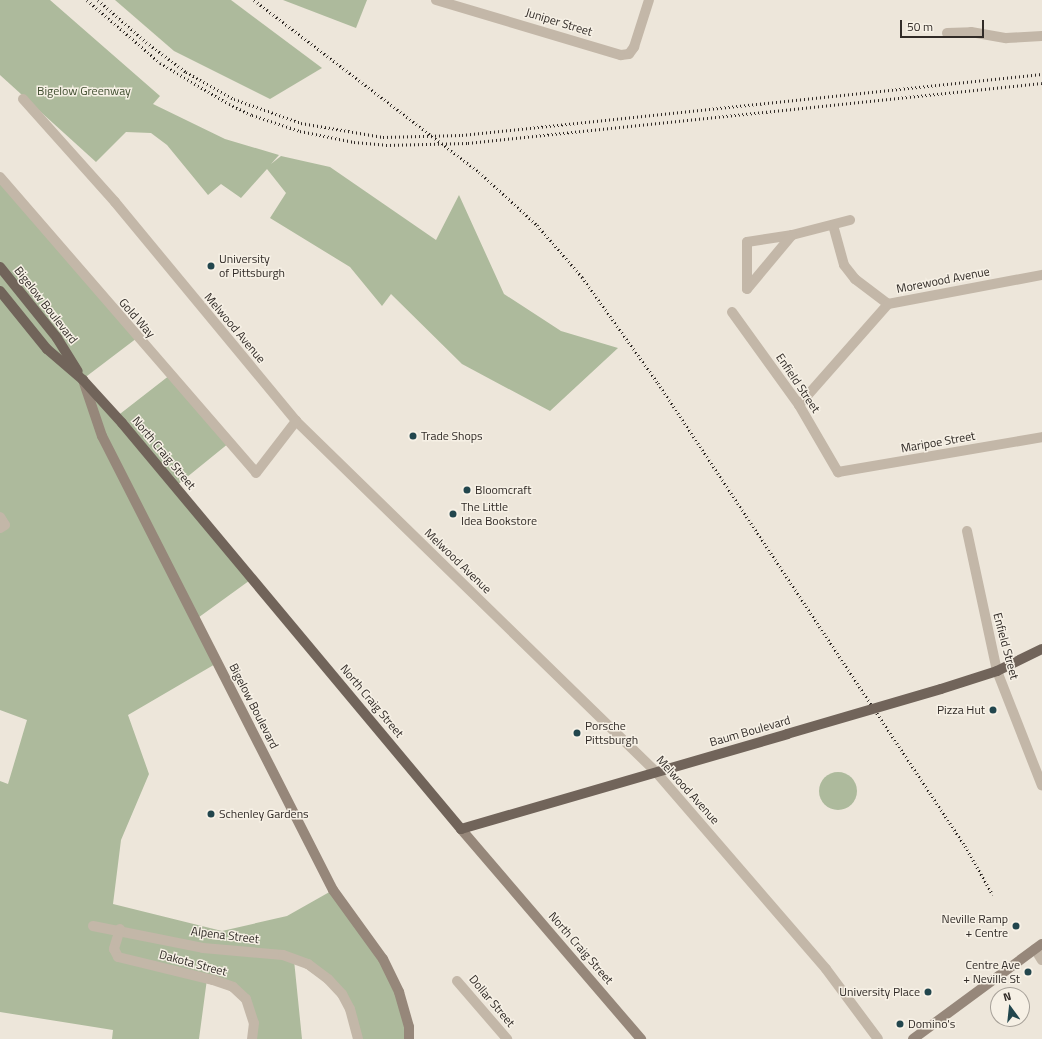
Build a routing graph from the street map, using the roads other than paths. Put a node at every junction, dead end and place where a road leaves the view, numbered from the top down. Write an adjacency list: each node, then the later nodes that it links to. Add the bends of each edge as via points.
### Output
1 (436, 0): 2 (street, Juniper Street, via 621,55 629,54 634,47)
2 (649, 0)
3 (947, 33): 4 (street, via 971,32 1006,38)
4 (1042, 36)
5 (23, 99): 17 (street, Melwood Avenue, via 114,202)
6 (0, 177): 17 (street, Gold Way, via 256,473)
7 (850, 220): 8 (street)
8 (833, 225): 9 (street); 13 (street, via 844,265 855,279)
9 (792, 235): 9 (street, via 772,259 747,289 747,242)
10 (0, 267): 15 (main road, Bigelow Boulevard, via 57,338)
11 (1042, 275): 13 (street, Morewood Avenue)
12 (0, 291): 15 (main road, Bigelow Boulevard, via 47,349)
13 (888, 304): 16 (street, Morewood Avenue)
14 (732, 312): 16 (street, Enfield Street)
15 (83, 380): 25 (main road, North Craig Street, via 208,524); 33 (main road, Bigelow Boulevard, via 102,436 333,890 383,959 399,992 409,1027)
16 (799, 405): 19 (street, Enfield Street)
17 (296, 421): 23 (street, Melwood Avenue)
18 (1042, 437): 19 (street, Maripoe Street)
19 (838, 472)
20 (967, 531): 22 (street, Enfield Street)
21 (1042, 649): 22 (main road, Baum Boulevard)
22 (997, 671): 23 (main road, Baum Boulevard, bridge); 24 (street, Enfield Street)
23 (656, 772): 25 (main road, Baum Boulevard); 36 (street, Melwood Avenue, via 826,969)
24 (1042, 786)
25 (462, 829): 35 (main road, North Craig Street)
26 (93, 926): 27 (street, Alpena Street)
27 (120, 929): 31 (street, Dakota Street, via 114,949 118,957 213,980 233,988 246,999 254,1023); 32 (street, Alpena Street, via 203,948 283,955 308,964 342,994 350,1009)
28 (1038, 946): 29 (street); 37 (main road)
29 (1042, 960)
30 (457, 980): 34 (street, Dollar Street)
31 (252, 1039)
32 (358, 1039)
33 (409, 1039)
34 (507, 1039)
35 (641, 1039)
36 (878, 1039)
37 (913, 1039)

